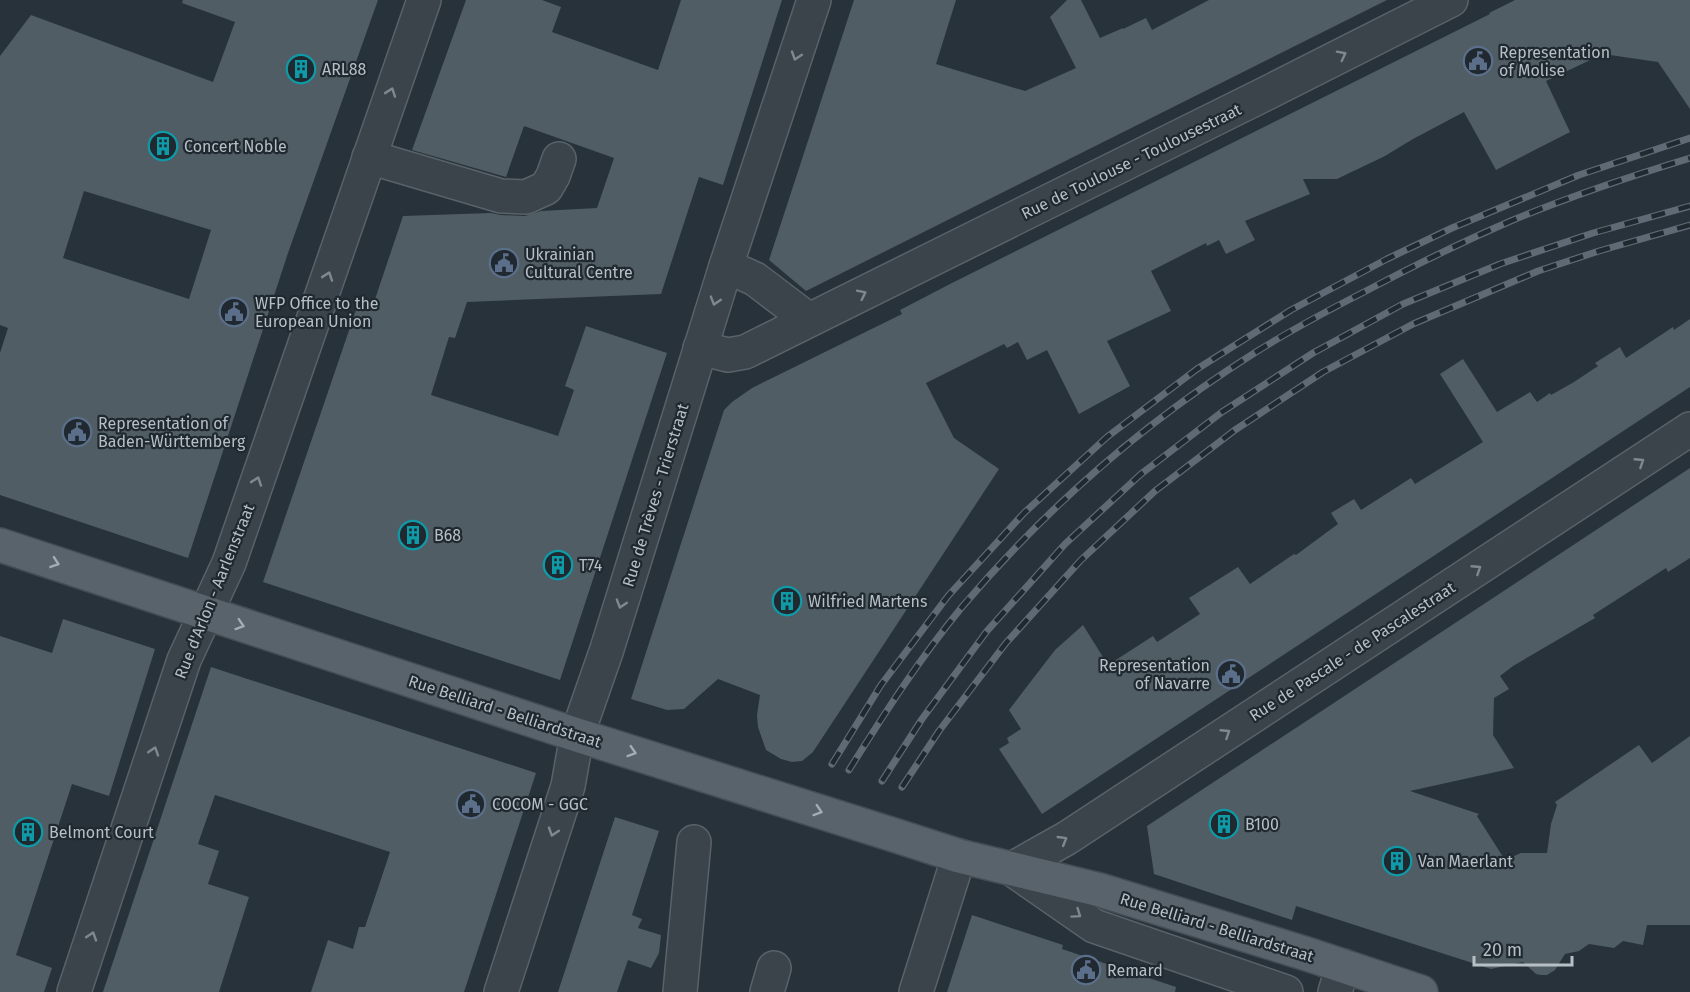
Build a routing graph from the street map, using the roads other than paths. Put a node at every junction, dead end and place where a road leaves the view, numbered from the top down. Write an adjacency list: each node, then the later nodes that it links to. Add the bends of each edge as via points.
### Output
1 (424, 0): 4 (street, Rue d'Arlon - Aarlenstraat, one-way to 1)
2 (814, 0): 6 (street, Rue de Trèves - Trierstraat, one-way to 6)
3 (1451, 0): 7 (street, Rue de Toulouse - Toulousestraat, one-way to 3)
4 (369, 157): 5 (street, via 501,196 526,197 546,188); 11 (street, Rue d'Arlon - Aarlenstraat, one-way to 4, via 233,552)
5 (559, 159)
6 (726, 266): 7 (street, via 755,279); 8 (street, Rue de Trèves - Trierstraat, one-way to 8)
7 (809, 320): 8 (street, Rue de Toulouse - Toulousestraat, via 745,352 728,354)
8 (700, 348): 12 (street, Rue de Trèves - Trierstraat, one-way to 12)
9 (1690, 429): 15 (street, Rue de Pascale - de Pascalestraat, one-way to 9, via 1067,838)
10 (0, 545): 11 (main road, Rue Belliard - Belliardstraat, one-way to 11)
11 (206, 613): 12 (main road, Rue Belliard - Belliardstraat, one-way to 12); 17 (street, Rue d'Arlon - Aarlenstraat, one-way to 11, via 184,660)
12 (577, 735): 14 (main road, Rue Belliard - Belliardstraat, one-way to 14); 18 (street, Rue de Trèves - Trierstraat, one-way to 18, via 568,786)
13 (694, 842): 19 (street)
14 (958, 856): 15 (main road, Rue Belliard - Belliardstraat); 20 (street)
15 (1012, 869): 16 (main road, Rue Belliard - Belliardstraat, via 1100,890); 21 (street, Rue Belliard - Belliardstraat, one-way to 21, via 1094,926)
16 (1339, 979): 22 (main road, Rue Belliard - Belliardstraat)
17 (74, 992)
18 (501, 992)
19 (680, 992)
20 (916, 992)
21 (1286, 992)
22 (1421, 992)

